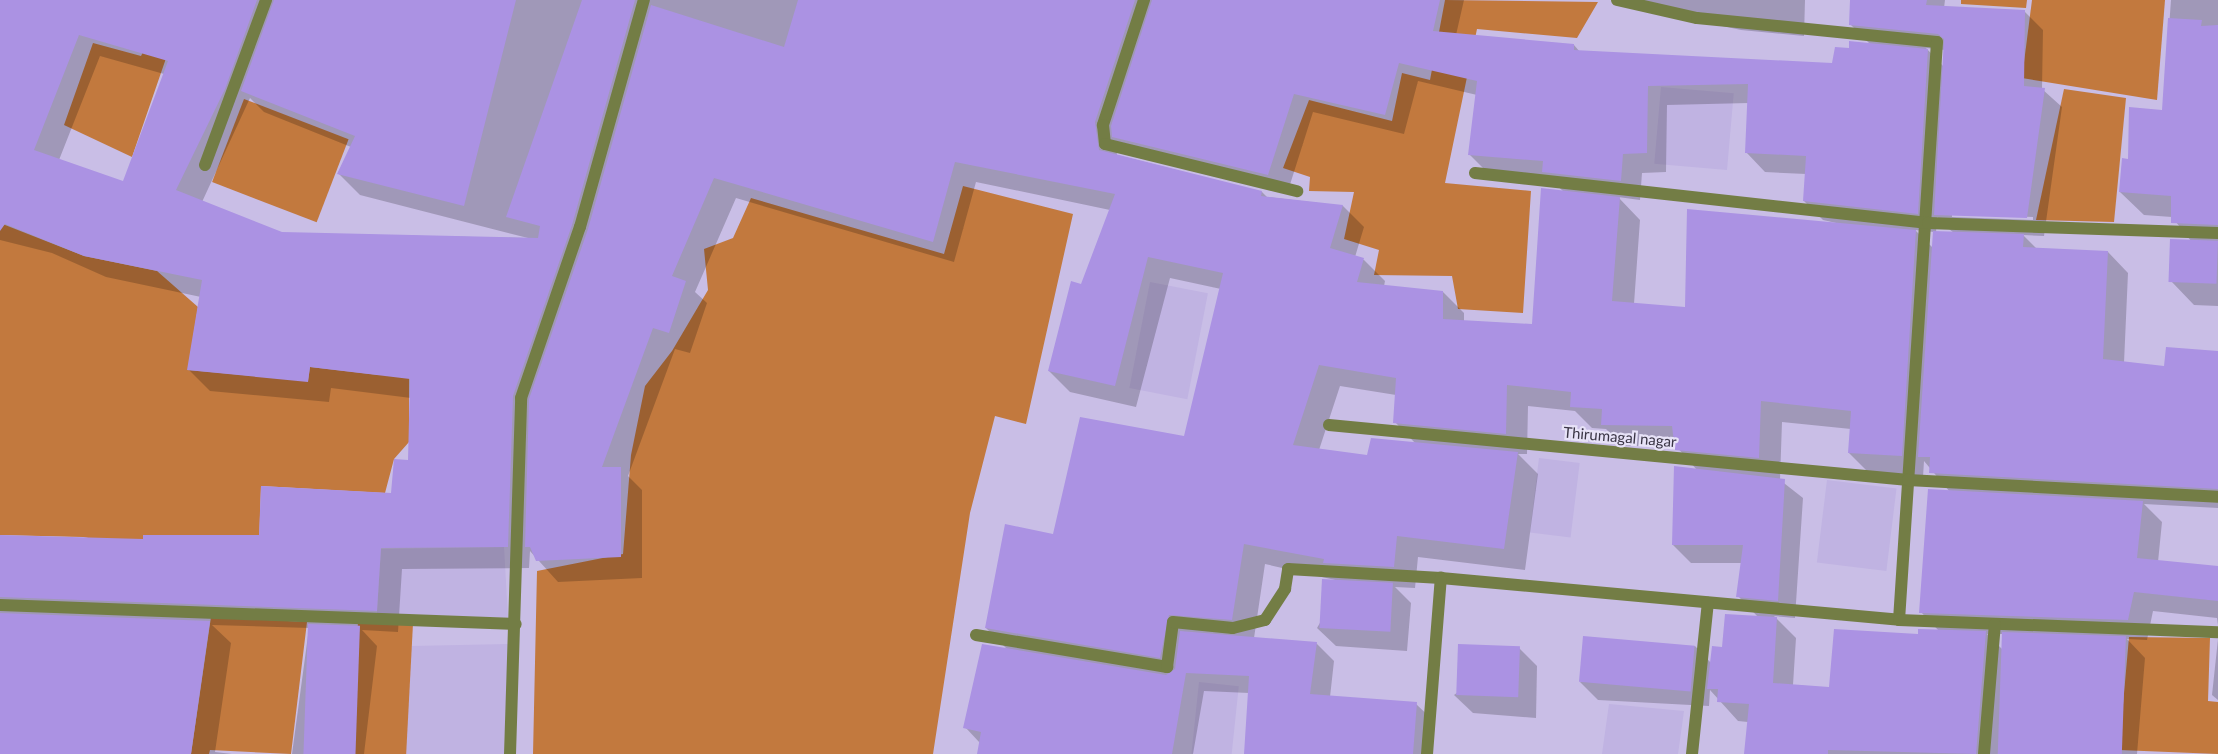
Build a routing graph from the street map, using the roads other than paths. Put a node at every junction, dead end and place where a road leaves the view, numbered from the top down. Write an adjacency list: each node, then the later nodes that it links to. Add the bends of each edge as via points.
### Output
1 (266, 0): 5 (street)
2 (644, 0): 17 (street, via 580,227 521,398)
3 (1144, 0): 7 (street, via 1103,125 1105,144)
4 (1617, 0): 8 (street, via 1698,18 1937,42)
5 (205, 165)
6 (1475, 173): 8 (street)
7 (1297, 191)
8 (1928, 223): 9 (street); 11 (street)
9 (2218, 233)
10 (1329, 425): 11 (street, Thirumagal nagar)
11 (1908, 480): 12 (street, Thirumagal nagar); 16 (street)
12 (2218, 497)
13 (1441, 578): 14 (street); 20 (street, via 1288,569 1285,589 1266,620 1232,628 1173,622 1167,667); 22 (street)
14 (1708, 603): 16 (street); 23 (street)
15 (0, 605): 17 (street)
16 (1899, 620): 18 (street)
17 (516, 624): 21 (street)
18 (1995, 624): 19 (street); 24 (street)
19 (2218, 632)
20 (976, 635)
21 (510, 754)
22 (1427, 754)
23 (1692, 754)
24 (1984, 754)

